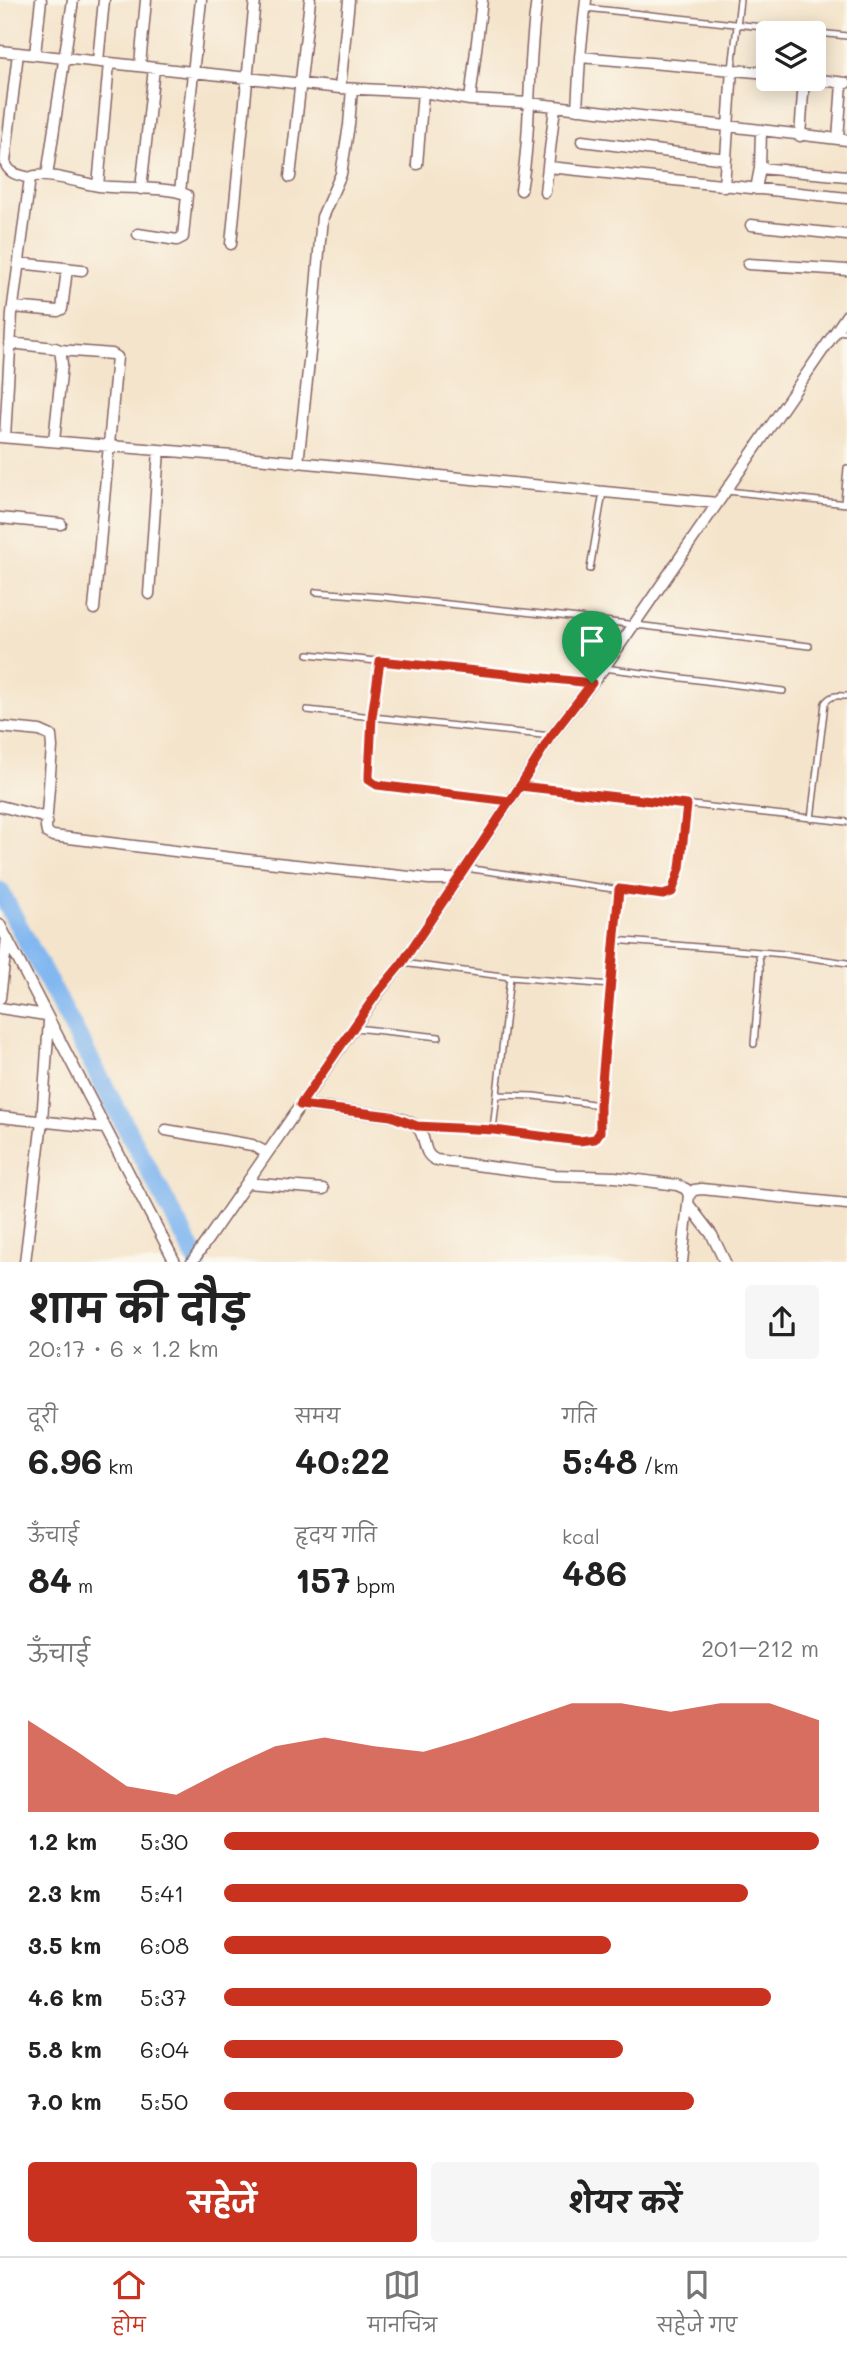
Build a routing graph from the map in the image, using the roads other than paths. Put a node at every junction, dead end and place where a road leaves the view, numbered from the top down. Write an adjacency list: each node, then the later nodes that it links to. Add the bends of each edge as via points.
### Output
1 (41, 0): 17 (street)
2 (73, 0): 19 (street)
3 (104, 0): 20 (street)
4 (146, 0): 21 (street)
5 (201, 0): 25 (street)
6 (255, 0): 26 (street)
7 (310, 0): 29 (street)
8 (349, 0): 30 (street)
9 (482, 0): 33 (street)
10 (537, 0): 34 (street)
11 (740, 0): 13 (lane)
12 (586, 4): 13 (lane); 18 (street)
13 (737, 24): 14 (lane); 23 (lane)
14 (847, 36)
15 (0, 51): 16 (street)
16 (18, 53): 17 (street); 49 (street, via 5,162 13,173)
17 (35, 54): 19 (street)
18 (580, 57): 23 (street); 36 (street)
19 (65, 59): 20 (street); 46 (street)
20 (103, 62): 21 (street); 52 (street)
21 (140, 65): 22 (street)
22 (154, 68): 25 (street); 54 (street)
23 (732, 68): 24 (street); 37 (street)
24 (756, 71)
25 (193, 73): 26 (street); 57 (street)
26 (246, 78): 29 (street); 63 (street)
27 (826, 81): 28 (street)
28 (845, 83): 40 (street)
29 (300, 84): 30 (street); 48 (street)
30 (346, 89): 32 (street); 79 (street, via 349,125 341,174 320,228)
31 (803, 91): 39 (street)
32 (423, 92): 33 (street); 43 (street)
33 (470, 100): 34 (street)
34 (529, 103): 35 (street); 50 (street)
35 (555, 107): 36 (street); 44 (street)
36 (577, 109): 37 (street)
37 (727, 127): 38 (street); 42 (street)
38 (761, 131): 39 (street); 45 (street)
39 (800, 136): 40 (street)
40 (843, 140)
41 (582, 141): 42 (street)
42 (726, 159): 53 (street)
43 (418, 164)
44 (549, 167): 51 (street); 53 (street)
45 (760, 168): 47 (street); 55 (street)
46 (47, 176): 49 (street); 52 (street)
47 (847, 176)
48 (290, 177)
49 (30, 178): 64 (street)
50 (524, 178): 51 (street); 56 (street)
51 (547, 179): 58 (street)
52 (98, 186): 54 (street)
53 (724, 187): 55 (street)
54 (141, 189): 57 (street)
55 (756, 189): 59 (street)
56 (521, 190)
57 (180, 192): 61 (street, via 187,195 183,237)
58 (545, 192)
59 (847, 198)
60 (751, 225): 62 (street)
61 (138, 234)
62 (847, 235)
63 (231, 244)
64 (19, 263): 66 (street); 69 (street)
65 (748, 264): 68 (street)
66 (67, 269): 67 (street); 69 (street, via 62,309)
67 (82, 270)
68 (847, 270)
69 (8, 310): 72 (street)
70 (847, 315): 71 (street)
71 (841, 332): 81 (street)
72 (10, 343): 73 (street); 74 (street)
73 (60, 350): 76 (street); 77 (street, via 116,356)
74 (3, 415): 75 (street)
75 (3, 437): 76 (street)
76 (54, 441): 77 (street)
77 (109, 446): 78 (street); 90 (street)
78 (159, 450): 79 (street); 89 (street)
79 (298, 463): 82 (street)
80 (847, 468): 84 (lane)
81 (727, 491): 83 (street); 84 (lane)
82 (603, 492): 83 (street); 87 (lane)
83 (717, 503): 91 (street)
84 (846, 503)
85 (0, 518): 86 (street)
86 (61, 524)
87 (590, 569)
88 (316, 592): 91 (lane)
89 (149, 594)
90 (94, 609)
91 (632, 625): 92 (lane); 95 (street)
92 (809, 646)
93 (308, 654): 94 (lane)
94 (380, 661): 96 (lane); 100 (lane)
95 (604, 668): 96 (street); 97 (lane)
96 (592, 683): 102 (street)
97 (783, 691)
98 (847, 696): 108 (lane, via 834,695 825,703)
99 (307, 709): 100 (lane)
100 (372, 717): 102 (lane); 104 (lane, via 369,775 373,783)
101 (0, 727): 107 (street, via 40,730 51,736)
102 (551, 736): 103 (street)
103 (520, 786): 104 (street); 105 (lane)
104 (510, 801): 110 (street)
105 (687, 805): 108 (lane); 112 (lane, via 680,868 672,892 663,895)
106 (0, 806): 107 (street)
107 (47, 818): 111 (street, via 47,833 77,840)
108 (811, 819): 109 (lane)
109 (847, 822)
110 (464, 868): 111 (street); 112 (lane)
111 (457, 879): 117 (street)
112 (619, 889): 115 (lane)
113 (0, 925): 114 (street)
114 (7, 937): 121 (street); 123 (street)
115 (614, 940): 116 (lane); 120 (lane)
116 (759, 953): 118 (lane); 126 (lane)
117 (402, 963): 119 (lane); 124 (street)
118 (847, 963)
119 (510, 978): 120 (lane); 127 (lane)
120 (611, 985): 129 (lane)
121 (0, 998)
122 (0, 1008): 123 (street)
123 (48, 1018): 131 (street); 133 (street)
124 (354, 1028): 125 (lane); 128 (street)
125 (439, 1037)
126 (754, 1044)
127 (497, 1095): 129 (lane); 135 (lane)
128 (300, 1105): 132 (street, via 391,1116); 136 (street)
129 (600, 1105): 135 (lane, via 600,1132 589,1141)
130 (0, 1118): 131 (street)
131 (42, 1121): 133 (street); 141 (street)
132 (417, 1126): 135 (lane); 139 (street, via 429,1157 436,1160 677,1185 687,1189)
133 (104, 1128): 142 (street)
134 (166, 1130): 136 (street, via 252,1145)
135 (494, 1130)
136 (267, 1153): 137 (street)
137 (247, 1183): 138 (street); 143 (street)
138 (323, 1189)
139 (689, 1200): 140 (street, via 694,1190 702,1189); 144 (street); 145 (street)
140 (847, 1204)
141 (25, 1262)
142 (175, 1262)
143 (192, 1262)
144 (682, 1262)
145 (725, 1262)

